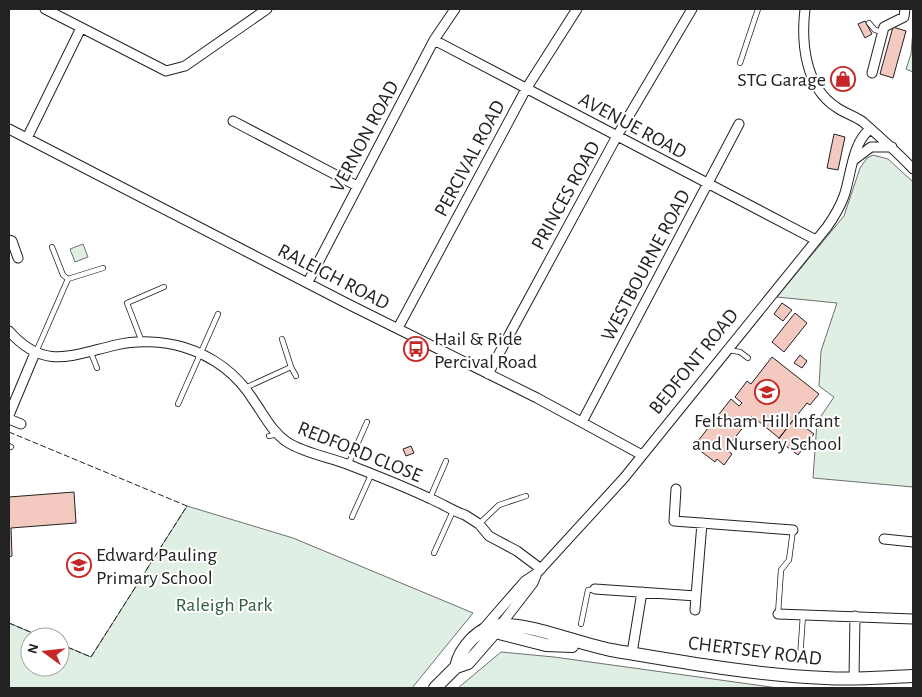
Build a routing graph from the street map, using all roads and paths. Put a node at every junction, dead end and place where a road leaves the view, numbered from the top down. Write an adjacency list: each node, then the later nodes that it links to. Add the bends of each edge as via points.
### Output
1 (45, 9): 10 (street)
2 (267, 9): 10 (street, via 172,71 161,70)
3 (455, 9): 12 (street, VERNON ROAD)
4 (577, 9): 15 (street, PERCIVAL ROAD)
5 (692, 9): 20 (street, PRINCES ROAD)
6 (758, 9): 13 (lane)
7 (805, 9): 19 (street, via 805,50 817,87 835,107 862,121)
8 (905, 9): 11 (street, via 904,17 884,27)
9 (869, 23): 11 (lane, via 875,30)
10 (81, 28): 21 (street)
11 (883, 32): 14 (street)
12 (434, 40): 15 (street, AVENUE ROAD); 26 (street, VERNON ROAD)
13 (740, 63)
14 (872, 73)
15 (526, 89): 20 (street, AVENUE ROAD); 36 (street, PERCIVAL ROAD)
16 (233, 121): 26 (street)
17 (739, 124): 25 (street, WESTBOURNE ROAD)
18 (9, 129): 21 (street, RALEIGH ROAD)
19 (868, 130): 22 (street); 23 (street, BEDFONT ROAD)
20 (617, 136): 25 (street, AVENUE ROAD); 47 (street, PRINCES ROAD)
21 (28, 138): 33 (street, RALEIGH ROAD)
22 (892, 148): 23 (street, via 871,147); 24 (street)
23 (855, 159): 28 (street, BEDFONT ROAD, via 838,208)
24 (913, 169)
25 (707, 183): 28 (street, AVENUE ROAD); 54 (street, WESTBOURNE ROAD)
26 (357, 186): 33 (street, VERNON ROAD)
27 (9, 240): 30 (street, via 12,240)
28 (816, 240): 40 (street, BEDFONT ROAD)
29 (52, 247): 32 (lane, via 63,275)
30 (18, 258)
31 (102, 268): 32 (lane)
32 (68, 279): 41 (lane)
33 (308, 282): 36 (street, RALEIGH ROAD)
34 (164, 287): 39 (lane, via 127,303)
35 (218, 314): 43 (lane)
36 (398, 328): 47 (street, RALEIGH ROAD)
37 (9, 331): 41 (street)
38 (282, 339): 45 (lane)
39 (142, 342): 42 (street, REDFORD CLOSE); 43 (street, REDFORD CLOSE)
40 (728, 350): 44 (lane, via 740,352); 56 (street, BEDFONT ROAD)
41 (36, 353): 42 (street, REDFORD CLOSE, via 67,357); 51 (street)
42 (91, 353): 46 (lane)
43 (200, 353): 49 (street, REDFORD CLOSE, via 222,365); 50 (lane)
44 (748, 358)
45 (291, 367): 48 (lane); 49 (lane)
46 (97, 368)
47 (488, 374): 54 (street, RALEIGH ROAD)
48 (296, 376)
49 (245, 388): 58 (street, REDFORD CLOSE, via 273,435)
50 (178, 404)
51 (9, 415)
52 (9, 419): 55 (street)
53 (367, 422): 58 (lane)
54 (582, 422): 56 (street, RALEIGH ROAD)
55 (21, 424)
56 (642, 455): 71 (street, BEDFONT ROAD)
57 (446, 461): 62 (lane)
58 (348, 464): 59 (street, REDFORD CLOSE)
59 (372, 475): 62 (street, REDFORD CLOSE); 64 (lane)
60 (676, 489): 65 (street, via 674,521)
61 (526, 496): 66 (lane, via 500,505)
62 (430, 498): 63 (street, REDFORD CLOSE)
63 (453, 511): 66 (street, REDFORD CLOSE); 70 (lane)
64 (352, 517)
65 (702, 523): 67 (street); 74 (street)
66 (479, 524): 71 (street, REDFORD CLOSE, via 489,536 517,551)
67 (793, 530): 76 (lane, via 790,560 781,570)
68 (884, 539): 69 (street)
69 (913, 542)
70 (434, 553)
71 (539, 571): 81 (street, BEDFONT ROAD, via 533,583)
72 (595, 589): 73 (street); 80 (lane, via 588,590 585,596)
73 (642, 592): 74 (street); 82 (street)
74 (696, 596): 75 (street)
75 (695, 610)
76 (778, 614): 77 (street)
77 (803, 614): 78 (street); 83 (lane)
78 (855, 616): 79 (street); 85 (street)
79 (913, 619)
80 (581, 624)
81 (493, 626): 82 (street, CHERTSEY ROAD, via 546,645); 86 (street, BEDFONT ROAD, via 468,662 456,667)
82 (632, 653): 85 (street, CHERTSEY ROAD, via 767,674)
83 (800, 658)
84 (913, 676): 85 (street, CHERTSEY ROAD)
85 (854, 678)
86 (435, 688)

